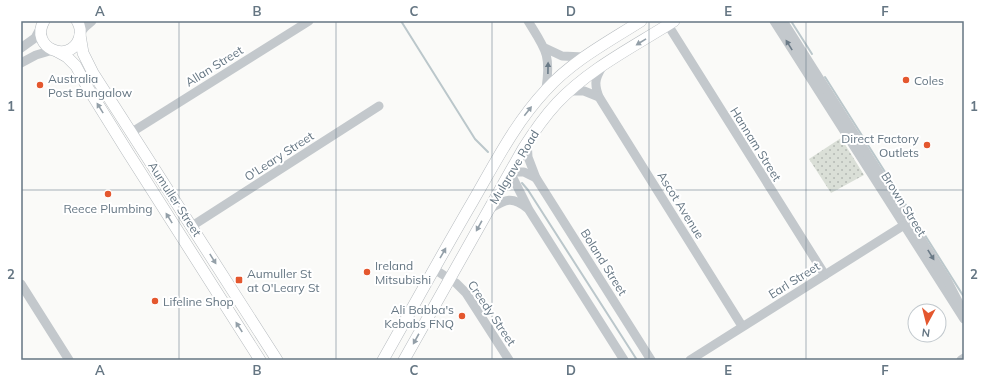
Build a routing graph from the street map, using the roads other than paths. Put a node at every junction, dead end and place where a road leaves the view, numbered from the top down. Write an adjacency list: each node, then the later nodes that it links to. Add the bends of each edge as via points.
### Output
1 (77, 21): 10 (main road, Aumuller Street)
2 (92, 21): 10 (street)
3 (309, 21): 21 (street, Allan Street)
4 (528, 21): 12 (street)
5 (774, 21): 27 (street, Brown Street, one-way to 5)
6 (783, 21): 27 (street, Brown Street)
7 (637, 23): 14 (main road, Mulgrave Road)
8 (671, 23): 16 (main road, Mulgrave Road, one-way to 16); 30 (street, Hannam Street)
9 (42, 24): 11 (street, via 35,38); 13 (main road, Aumuller Street, via 40,32 45,45)
10 (80, 34): 13 (main road, via 69,50); 21 (main road, Aumuller Street, via 81,49 88,64)
11 (21, 48)
12 (545, 48): 14 (street, via 562,56); 17 (street, one-way to 12, via 549,65)
13 (56, 51): 15 (street, via 36,55); 37 (main road, Aumuller Street, one-way to 13, via 131,158 76,66)
14 (584, 57): 17 (main road, Mulgrave Road)
15 (21, 63)
16 (602, 66): 18 (main road, Mulgrave Road); 19 (street, Ascot Avenue, via 596,77)
17 (546, 89): 29 (main road, Mulgrave Road, one-way to 17, via 506,143)
18 (569, 91): 19 (street, via 584,90); 22 (main road, Mulgrave Road, via 548,113)
19 (599, 97): 36 (street, Ascot Avenue)
20 (379, 106): 28 (street, O'Leary Street)
21 (132, 132): 28 (main road, Aumuller Street)
22 (528, 141): 23 (main road, Mulgrave Road); 24 (street, Boland Street, via 528,157)
23 (510, 172): 24 (street, via 524,172); 25 (main road, Mulgrave Road); 26 (street)
24 (536, 178): 45 (street, Boland Street)
25 (488, 210): 26 (street, via 512,200); 31 (main road, Mulgrave Road, one-way to 31)
26 (529, 210): 44 (street)
27 (907, 223): 30 (street, Earl Street); 34 (street, Brown Street, one-way to 34, via 947,280); 35 (street, Brown Street)
28 (192, 226): 33 (main road, Aumuller Street, one-way to 33)
29 (434, 269): 31 (street, Creedy Street); 41 (main road, Mulgrave Road)
30 (825, 275): 36 (street, Earl Street)
31 (450, 279): 42 (main road, Mulgrave Road, one-way to 42); 43 (street, Creedy Street, via 466,293)
32 (21, 284): 39 (street)
33 (242, 304): 37 (main road, via 250,327 262,346); 40 (main road, Aumuller Street)
34 (964, 314)
35 (964, 319)
36 (742, 326): 46 (street, Earl Street)
37 (258, 357)
38 (964, 358): 47 (street)
39 (69, 360)
40 (277, 360)
41 (383, 360)
42 (404, 360)
43 (509, 360)
44 (624, 360)
45 (651, 360)
46 (690, 360)
47 (961, 360)

